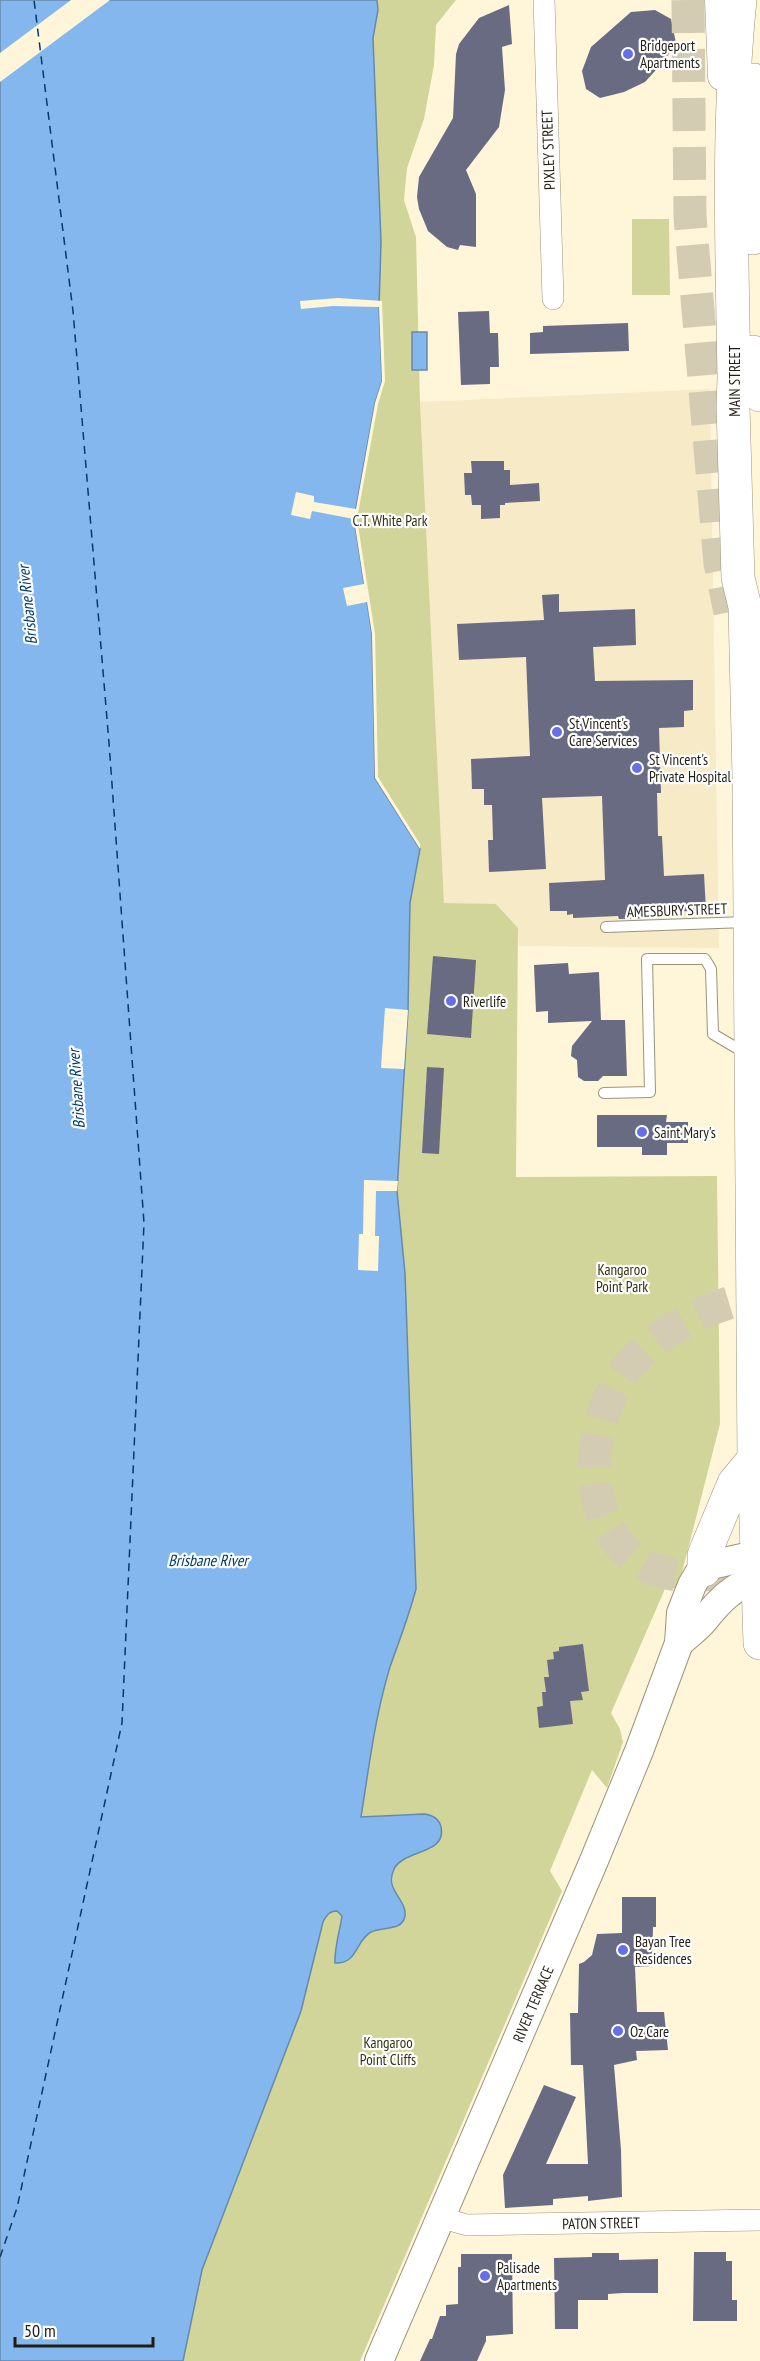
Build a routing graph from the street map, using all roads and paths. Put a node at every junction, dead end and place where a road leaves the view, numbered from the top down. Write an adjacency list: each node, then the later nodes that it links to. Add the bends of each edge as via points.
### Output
1 (544, 0): 5 (street, PIXLEY STREET)
2 (718, 0): 4 (street, MAIN STREET, via 723,126)
3 (749, 5): 4 (main road, MAIN STREET, via 734,56); 6 (main road, MAIN STREET)
4 (730, 154): 8 (main road, MAIN STREET, via 738,578)
5 (553, 299)
6 (753, 352): 7 (main road); 8 (main road, MAIN STREET, via 745,410 751,578)
7 (760, 395)
8 (745, 607): 9 (main road, MAIN STREET)
9 (749, 922): 10 (lane, AMESBURY STREET); 11 (main road, MAIN STREET)
10 (606, 927)
11 (750, 1056): 12 (lane, via 713,1034 711,969 705,959 647,959 650,1092); 13 (main road, MAIN STREET)
12 (604, 1093)
13 (754, 1459): 14 (main road, MAIN STREET); 15 (main road, via 734,1483 704,1555)
14 (758, 1566): 15 (main road, via 719,1562); 16 (main road, RIVER TERRACE); 17 (main road, MAIN STREET)
15 (704, 1570): 16 (main road, RIVER TERRACE, via 692,1585 681,1613)
16 (679, 1643): 18 (main road, RIVER TERRACE, via 593,1863)
17 (760, 1643)
18 (442, 2218): 19 (street, PATON STREET, via 467,2225); 20 (main road, RIVER TERRACE)
19 (760, 2220)
20 (379, 2361)

